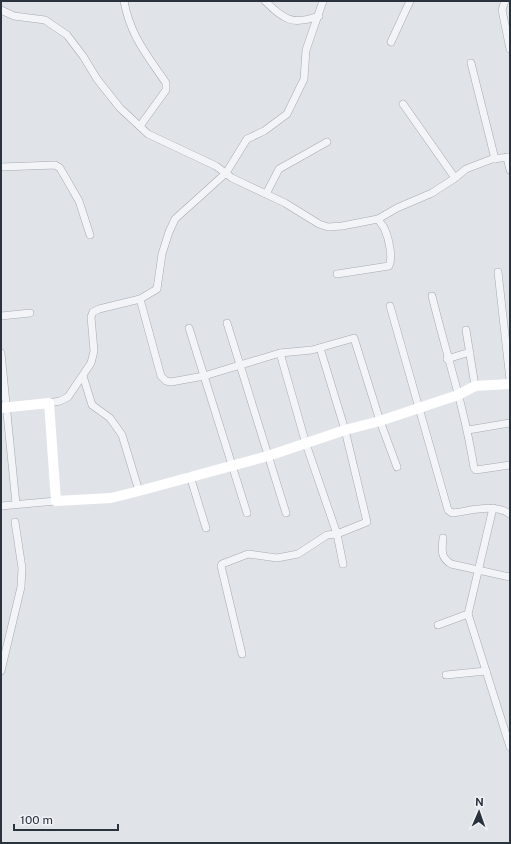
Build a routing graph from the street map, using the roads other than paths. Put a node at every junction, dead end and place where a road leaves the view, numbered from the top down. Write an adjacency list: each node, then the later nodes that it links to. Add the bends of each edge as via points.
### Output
1 (124, 1): 12 (street, via 129,24 139,45 166,83 166,90)
2 (265, 1): 7 (street, via 282,17 307,20)
3 (323, 1): 7 (street)
4 (410, 1): 8 (street)
5 (505, 1): 9 (street, via 502,10)
6 (1, 10): 12 (street, via 14,16 45,20 67,35 120,108)
7 (318, 16): 18 (street, via 306,50 304,80 287,114 248,139)
8 (391, 42)
9 (510, 49)
10 (471, 63): 15 (street)
11 (403, 104): 19 (street)
12 (140, 126): 18 (street, via 148,134)
13 (327, 142): 20 (street, via 279,170)
14 (509, 157): 15 (street); 17 (street)
15 (495, 159): 19 (street, via 466,169)
16 (1, 167): 22 (street, via 55,165 60,168 79,201)
17 (510, 170)
18 (226, 173): 20 (street); 26 (street, via 176,219 162,254 158,287)
19 (455, 178): 21 (street, via 432,193 396,208)
20 (266, 194): 21 (street, via 328,227)
21 (378, 219): 24 (street, via 385,229 390,253 389,266)
22 (90, 235)
23 (498, 272): 41 (street)
24 (337, 274)
25 (432, 296): 37 (street)
26 (140, 299): 39 (street, via 93,312 91,317 94,352 91,364); 40 (street, via 161,376 171,382)
27 (390, 306): 47 (street)
28 (30, 313): 29 (street)
29 (1, 316)
30 (227, 323): 38 (street)
31 (189, 328): 40 (street)
32 (466, 330): 34 (street)
33 (320, 348): 36 (street); 48 (street, via 355,339); 50 (street)
34 (470, 352): 37 (street); 43 (street)
35 (1, 353): 46 (street)
36 (280, 353): 38 (street); 52 (street)
37 (447, 358): 44 (street)
38 (241, 365): 40 (street); 53 (street)
39 (83, 376): 45 (street, via 68,397); 58 (street, via 92,405 110,418 122,435)
40 (204, 376): 54 (street)
41 (510, 380)
42 (510, 384): 43 (street)
43 (475, 386): 44 (street)
44 (458, 395): 47 (street); 51 (street)
45 (49, 403): 46 (street); 59 (street)
46 (4, 408): 60 (street)
47 (419, 408): 48 (street); 62 (street, via 448,510 452,513)
48 (380, 421): 50 (street); 56 (street)
49 (510, 423): 51 (street)
50 (345, 430): 52 (street); 68 (street, via 367,522)
51 (468, 430): 55 (street, via 476,470)
52 (306, 444): 53 (street); 68 (street)
53 (268, 456): 54 (street); 64 (street)
54 (232, 465): 57 (street); 63 (street)
55 (510, 465)
56 (396, 467)
57 (190, 476): 58 (street); 67 (street)
58 (140, 491): 59 (street, via 111,498)
59 (56, 501): 60 (street)
60 (16, 504): 61 (street)
61 (1, 506)
62 (493, 508): 65 (street, via 503,509); 71 (street)
63 (246, 513)
64 (286, 513)
65 (510, 514)
66 (15, 522): 76 (street, via 22,568 21,586)
67 (206, 528)
68 (337, 534): 70 (street); 75 (street, via 327,535 298,554 277,558 248,554 220,566)
69 (442, 538): 71 (street, via 444,559 451,564)
70 (343, 564)
71 (477, 570): 72 (street); 73 (street)
72 (510, 577)
73 (468, 614): 74 (street); 77 (street)
74 (438, 625)
75 (242, 654)
76 (1, 671)
77 (486, 671): 78 (street); 79 (street)
78 (446, 675)
79 (510, 746)

